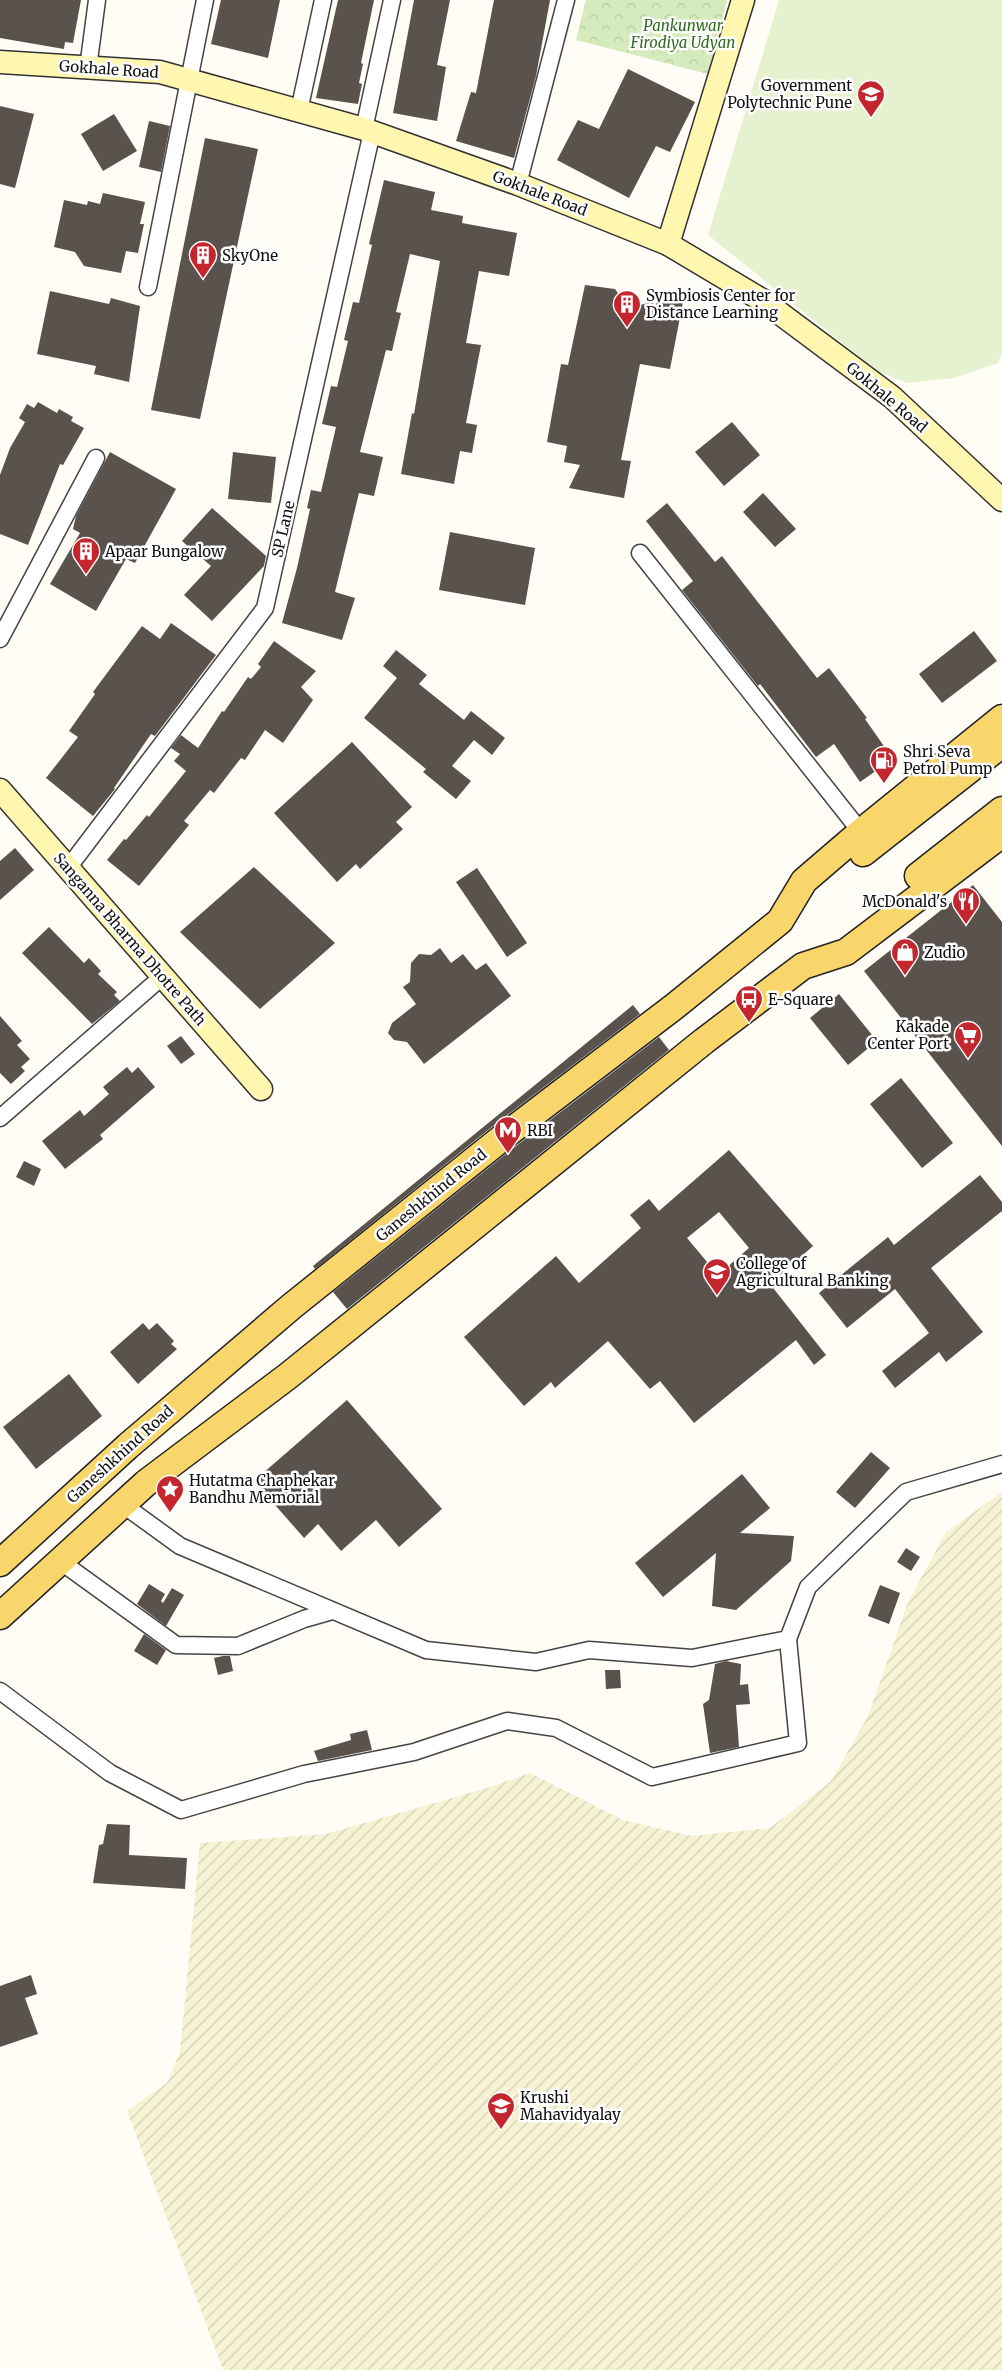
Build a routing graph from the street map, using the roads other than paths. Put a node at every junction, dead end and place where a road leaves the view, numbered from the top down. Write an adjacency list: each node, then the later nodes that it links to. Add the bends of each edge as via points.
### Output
1 (96, 0): 8 (street)
2 (205, 0): 9 (street)
3 (323, 0): 10 (street)
4 (392, 0): 11 (street, SP Lane)
5 (566, 0): 12 (street)
6 (743, 0): 13 (street)
7 (0, 62): 8 (street, Gokhale Road)
8 (88, 68): 9 (street, Gokhale Road, via 160,72)
9 (189, 80): 10 (street, Gokhale Road); 14 (street)
10 (299, 111): 11 (street, Gokhale Road)
11 (368, 131): 12 (street, Gokhale Road); 25 (street, SP Lane, via 265,608)
12 (518, 184): 13 (street, Gokhale Road)
13 (668, 244): 16 (street, Gokhale Road, via 762,300 892,398)
14 (148, 287)
15 (96, 458): 18 (street)
16 (1002, 500)
17 (640, 553): 23 (street)
18 (0, 640)
19 (1002, 718): 23 (main road, Ganeshkhind Road)
20 (1002, 744): 26 (main road)
21 (3, 800): 25 (street, Sanganna Bharma Dhotre Path)
22 (1002, 810): 27 (main road)
23 (861, 832): 26 (main road, Ganeshkhind Road, via 804,881)
24 (1002, 834): 27 (main road, via 846,952)
25 (68, 868): 28 (street, Sanganna Bharma Dhotre Path)
26 (780, 922): 31 (main road, Ganeshkhind Road, via 323,1281)
27 (802, 966): 33 (main road, via 288,1376)
28 (162, 976): 29 (street, Sanganna Bharma Dhotre Path); 30 (street)
29 (261, 1089)
30 (0, 1118)
31 (119, 1454): 33 (main road); 36 (main road, Ganeshkhind Road)
32 (1002, 1464): 39 (street, via 906,1492 808,1586)
33 (146, 1483): 34 (main road)
34 (122, 1504): 35 (main road); 37 (street, via 180,1546)
35 (60, 1561): 37 (street, via 176,1645 238,1646); 38 (main road)
36 (0, 1562)
37 (332, 1611): 39 (street, via 426,1650 536,1662 589,1650 692,1658)
38 (0, 1616)
39 (788, 1639): 40 (street, via 798,1743 652,1777 556,1728 507,1721 414,1752 304,1774 180,1810 110,1772)
40 (0, 1691)

